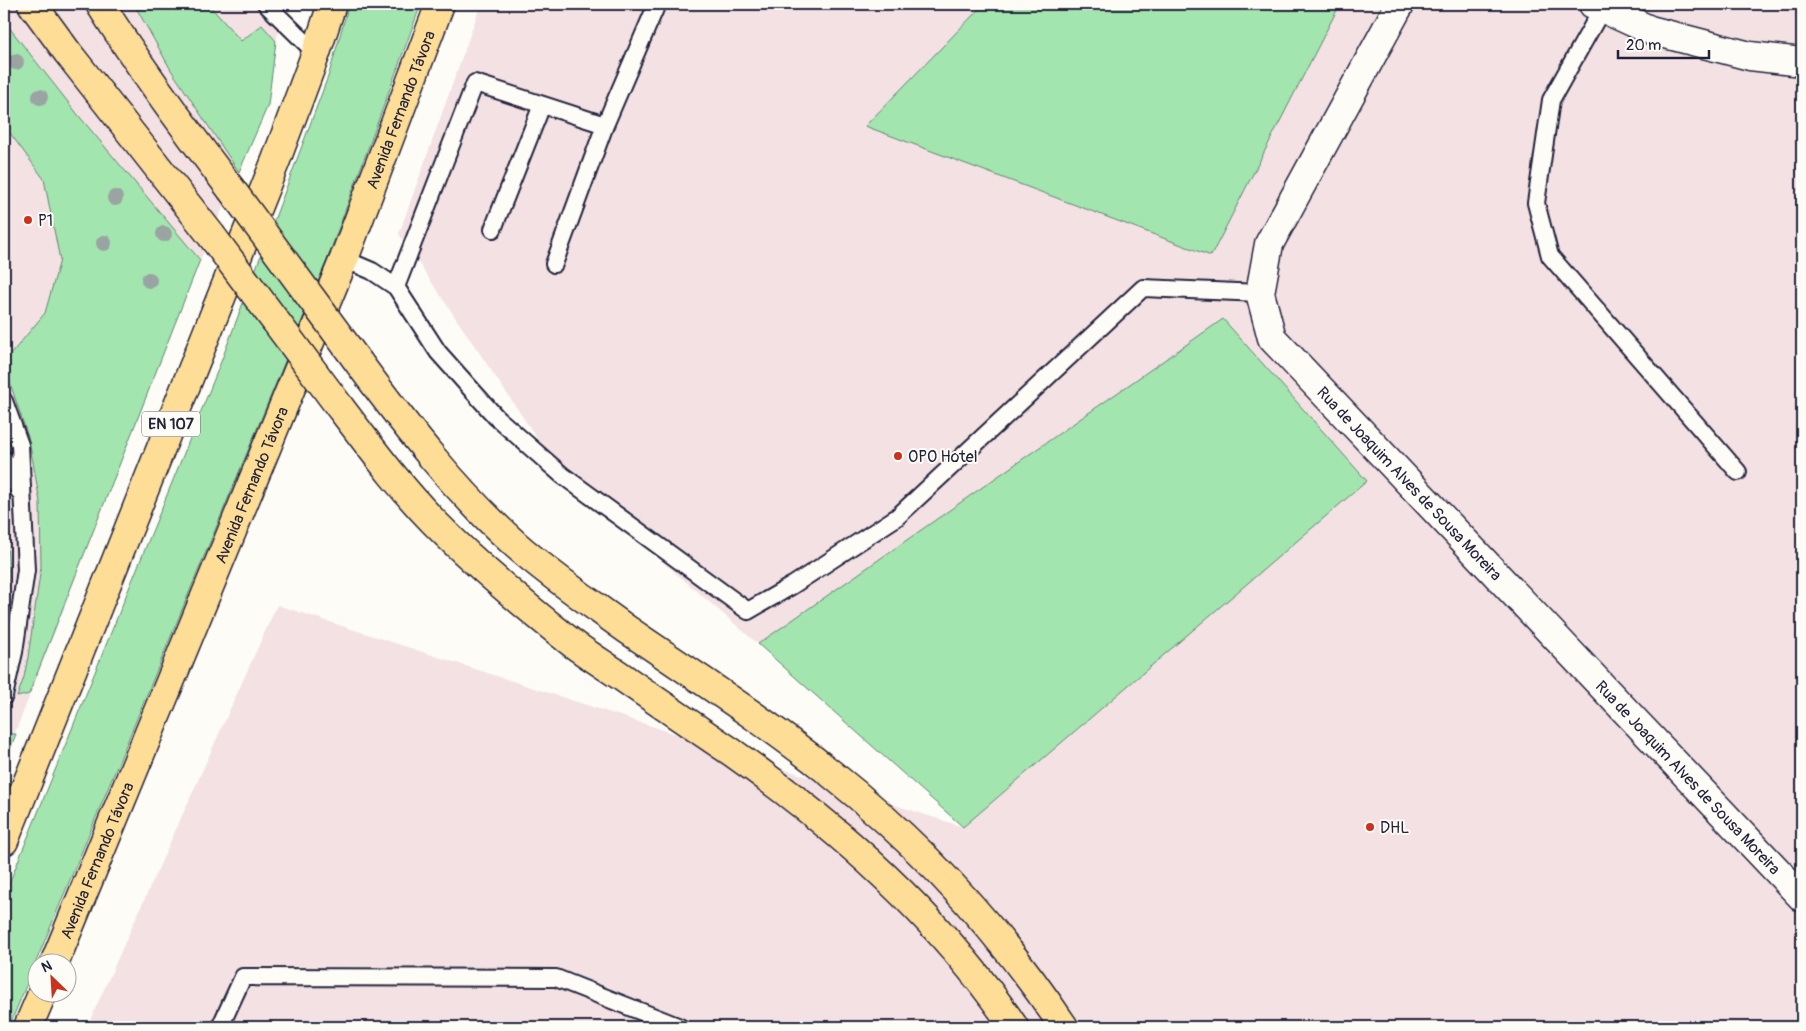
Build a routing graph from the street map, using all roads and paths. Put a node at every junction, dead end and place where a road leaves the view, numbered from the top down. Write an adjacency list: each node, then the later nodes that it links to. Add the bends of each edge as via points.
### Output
1 (22, 4): 10 (main road)
2 (32, 4): 10 (main road)
3 (100, 4): 33 (main road, bridge, via 167,104 359,363 471,502 566,587 773,731 877,812 968,902 1010,952)
4 (266, 4): 11 (lane)
5 (332, 4): 11 (main road, EN 107)
6 (440, 4): 16 (main road, Avenida Fernando Távora)
7 (657, 4): 14 (lane)
8 (1400, 4): 19 (street, Rua de Joaquim Alves de Sousa Moreira, via 1269,244)
9 (1597, 6): 12 (street, via 1650,30 1750,56); 22 (lane, via 1551,100 1536,203 1550,256)
10 (68, 53): 32 (main road, bridge, via 338,406 426,513 478,565 573,644 735,755 832,830 928,921)
11 (316, 53): 25 (main road, EN 107)
12 (1802, 62)
13 (542, 104): 14 (lane); 15 (lane); 18 (lane, via 475,83)
14 (605, 125): 17 (lane)
15 (493, 229)
16 (344, 260): 18 (lane, via 372,271); 27 (main road, Avenida Fernando Távora)
17 (554, 264)
18 (396, 287): 19 (lane, via 438,352 496,417 562,475 748,611 794,585 897,517 1143,288)
19 (1260, 293): 26 (street, Rua de Joaquim Alves de Sousa Moreira, via 1272,338)
20 (4, 401): 23 (lane, via 20,445)
21 (4, 459): 23 (lane)
22 (1738, 472)
23 (24, 500): 24 (lane, via 26,570)
24 (4, 696)
25 (4, 842)
26 (1802, 897)
27 (58, 954)
28 (38, 1004): 29 (main road)
29 (28, 1027)
30 (220, 1027): 31 (lane, via 243,977 556,978)
31 (680, 1027)
32 (1014, 1027)
33 (1064, 1027)

